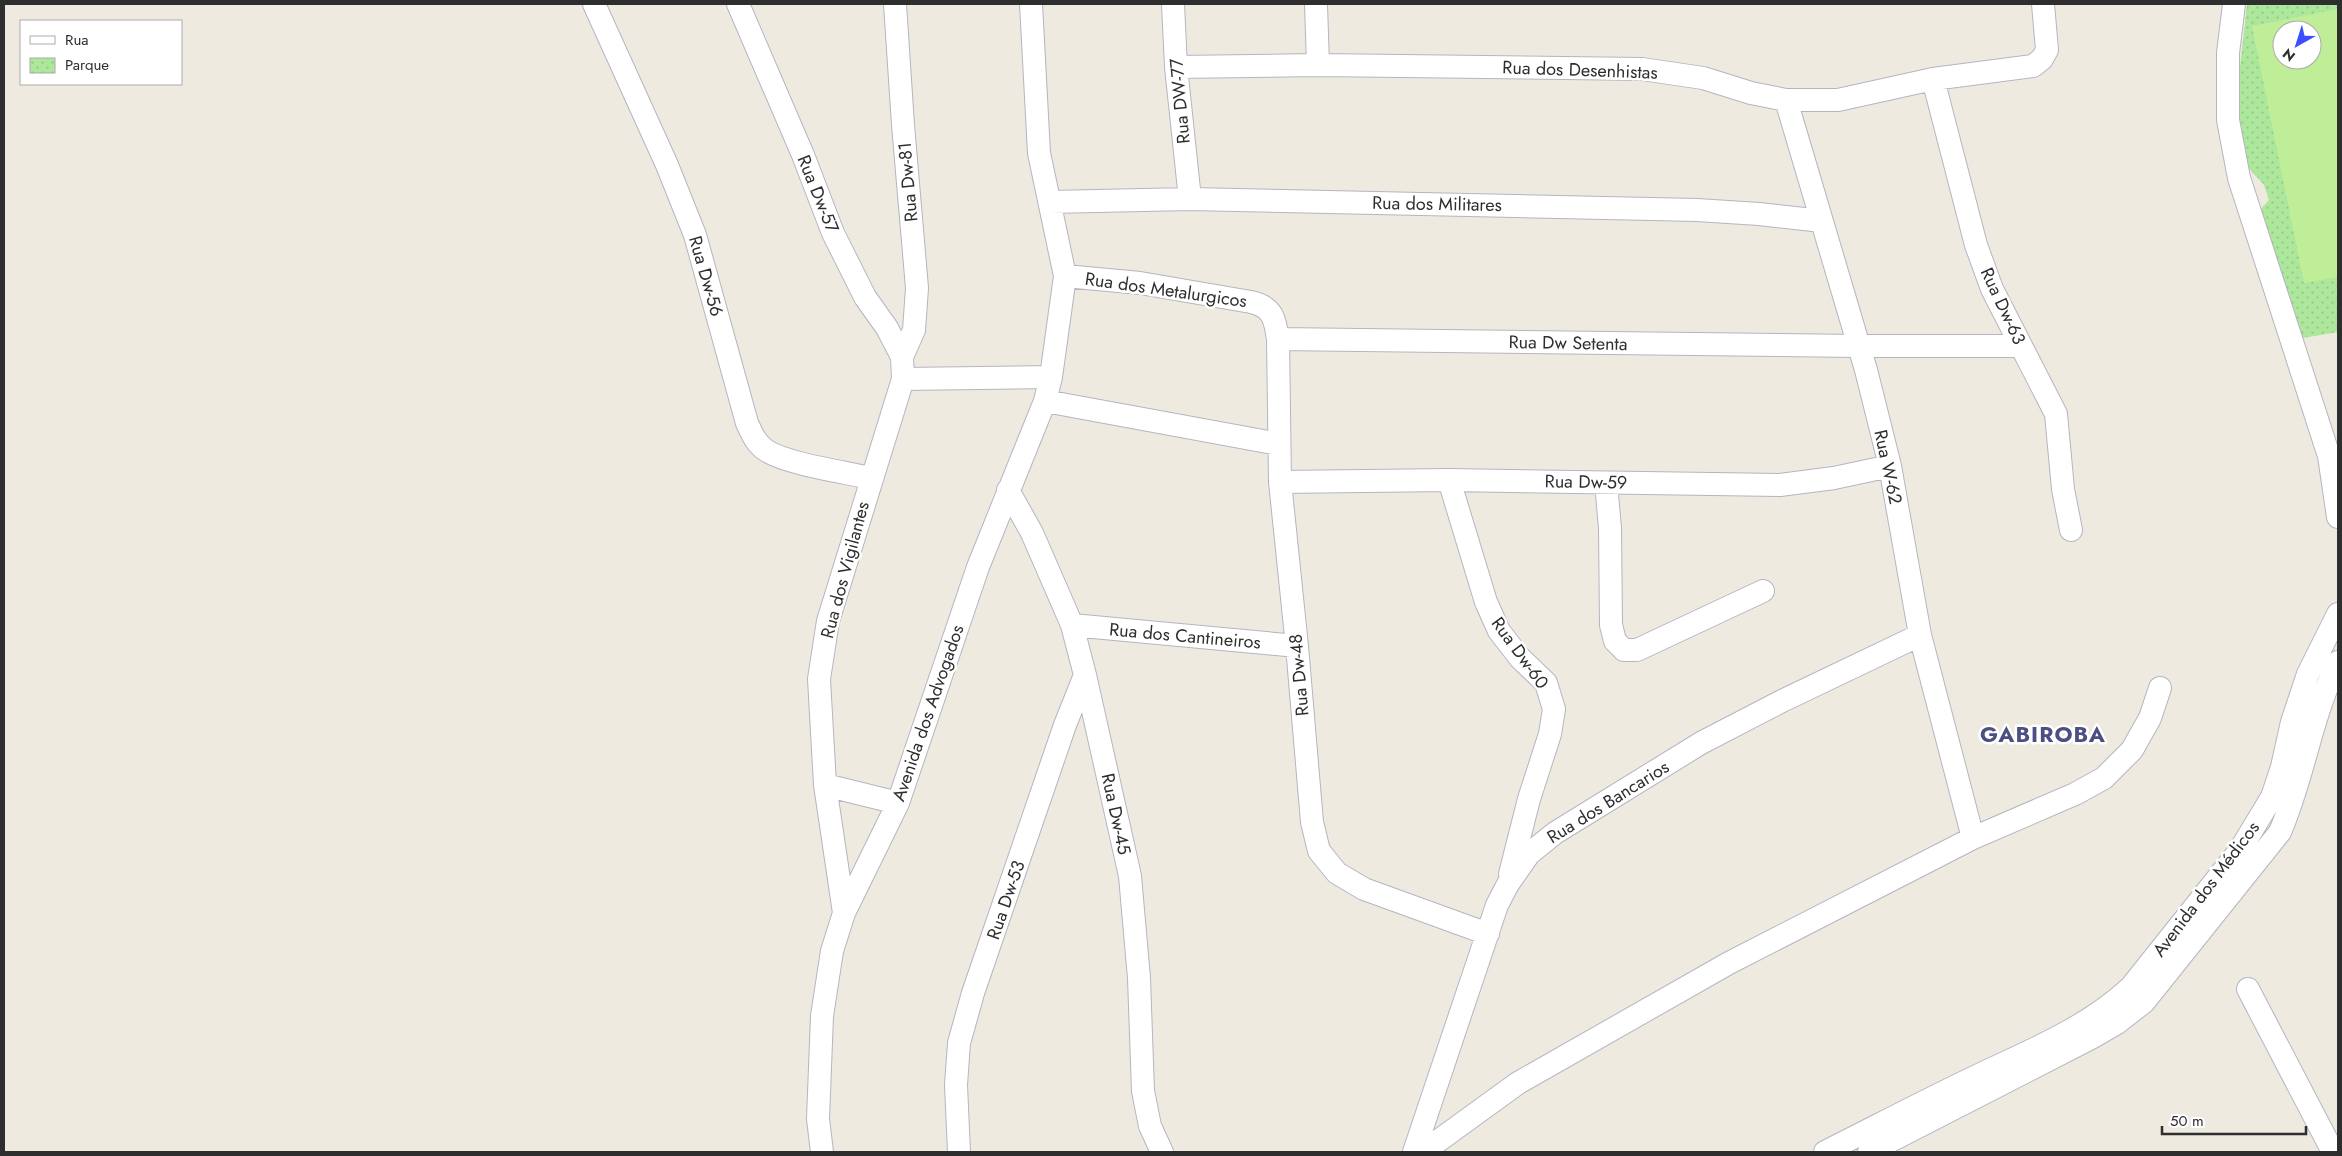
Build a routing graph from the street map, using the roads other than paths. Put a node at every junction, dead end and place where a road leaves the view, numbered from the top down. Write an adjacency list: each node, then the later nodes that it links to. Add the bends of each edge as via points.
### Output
1 (594, 4): 26 (street, Rua Dw-56, via 695,235 747,423 755,440 767,451 781,457)
2 (738, 4): 21 (street, Rua Dw-57, via 833,233 865,297 887,328)
3 (895, 4): 21 (street, Rua Dw-81, via 917,288 914,330)
4 (1031, 4): 14 (street, Rua dos Metalurgicos, via 1039,153)
5 (1174, 4): 10 (street, Rua DW-77)
6 (1316, 4): 9 (street)
7 (2234, 4): 31 (street, via 2228,53 2228,120 2237,168 2326,448)
8 (2044, 6): 11 (street, Rua dos Desenhistas, via 2047,50 2033,66)
9 (1318, 65): 10 (street, Rua dos Desenhistas); 12 (street, Rua dos Desenhistas, via 1642,69 1703,78)
10 (1176, 67): 13 (street, Rua DW-77)
11 (1933, 79): 12 (street, Rua dos Desenhistas, via 1838,100); 20 (street, Rua Dw-63, via 1976,246 1992,289)
12 (1786, 100): 15 (street, Rua W-62)
13 (1190, 199): 14 (street, Rua dos Militares); 15 (street, Rua dos Militares, via 1697,210)
14 (1050, 202): 16 (street, Rua dos Metalurgicos)
15 (1822, 221): 19 (street, Rua W-62)
16 (1066, 276): 17 (street, Rua dos Metalurgicos, via 1140,282 1262,304); 22 (street, Avenida dos Advogados)
17 (1269, 309): 18 (street, Rua Dw-48)
18 (1278, 339): 19 (street, Rua Dw Setenta); 24 (street, Rua Dw-48)
19 (1858, 346): 20 (street, Rua Dw Setenta); 25 (street, Rua W-62)
20 (2021, 346): 32 (street, Rua Dw-63, via 2056,414)
21 (902, 368): 22 (street); 26 (street, Rua dos Vigilantes)
22 (1051, 377): 23 (street, Avenida dos Advogados)
23 (1045, 401): 24 (street); 30 (street, Avenida dos Advogados)
24 (1279, 444): 28 (street, Rua Dw-48)
25 (1890, 466): 29 (street, Rua Dw-59, via 1780,485); 36 (street, Rua W-62)
26 (870, 478): 41 (street, Rua dos Vigilantes, via 828,621 819,679)
27 (1449, 480): 28 (street, Rua Dw-59); 29 (street, Rua Dw-59); 44 (street, Rua Dw-60, via 1486,602 1500,631 1520,658 1546,684 1554,708 1550,734)
28 (1280, 482): 37 (street, Rua Dw-48)
29 (1606, 482): 33 (street, via 1612,625 1615,641 1624,650 1637,650)
30 (1008, 490): 35 (street, Rua Dw-45, via 1032,532); 42 (street, Avenida dos Advogados, via 978,567)
31 (2338, 517)
32 (2070, 530)
33 (1763, 591)
34 (2338, 614): 48 (street, Avenida dos Médicos, via 2308,674 2272,797 2257,825 2131,987)
35 (1072, 625): 37 (street, Rua dos Cantineiros); 39 (street, Rua Dw-45)
36 (1920, 635): 43 (street, Rua W-62); 44 (street, Rua dos Bancarios, via 1701,743 1555,832 1529,854)
37 (1297, 646): 46 (street, Rua Dw-48, via 1312,822 1319,851 1337,873 1364,889)
38 (2338, 662): 48 (street, Avenida dos Médicos, via 2313,724 2293,801 2280,832 2144,1002 2117,1023)
39 (1085, 675): 51 (street, Rua Dw-53, via 1065,725 959,1043 956,1085); 52 (street, Rua Dw-45, via 1130,876 1144,1091 1150,1126)
40 (2160, 688): 43 (street, via 2150,718 2132,750 2104,778)
41 (824, 784): 42 (street); 45 (street, Rua dos Vigilantes)
42 (898, 803): 45 (street, Avenida dos Advogados)
43 (1973, 838): 54 (street, via 1729,963 1518,1083)
44 (1508, 884): 46 (street, Rua dos Bancarios)
45 (844, 914): 50 (street, Avenida dos Advogados, via 832,952 822,1016 818,1119)
46 (1488, 934): 53 (street, Rua dos Bancarios)
47 (2248, 989): 57 (street)
48 (2085, 1032): 55 (street, Avenida dos Médicos, via 1926,1100); 56 (street, Avenida dos Médicos)
49 (2338, 1147): 58 (street)
50 (822, 1152)
51 (959, 1152)
52 (1162, 1152)
53 (1414, 1152)
54 (1423, 1152)
55 (1825, 1152)
56 (1869, 1152)
57 (2333, 1152)
58 (2337, 1152)

